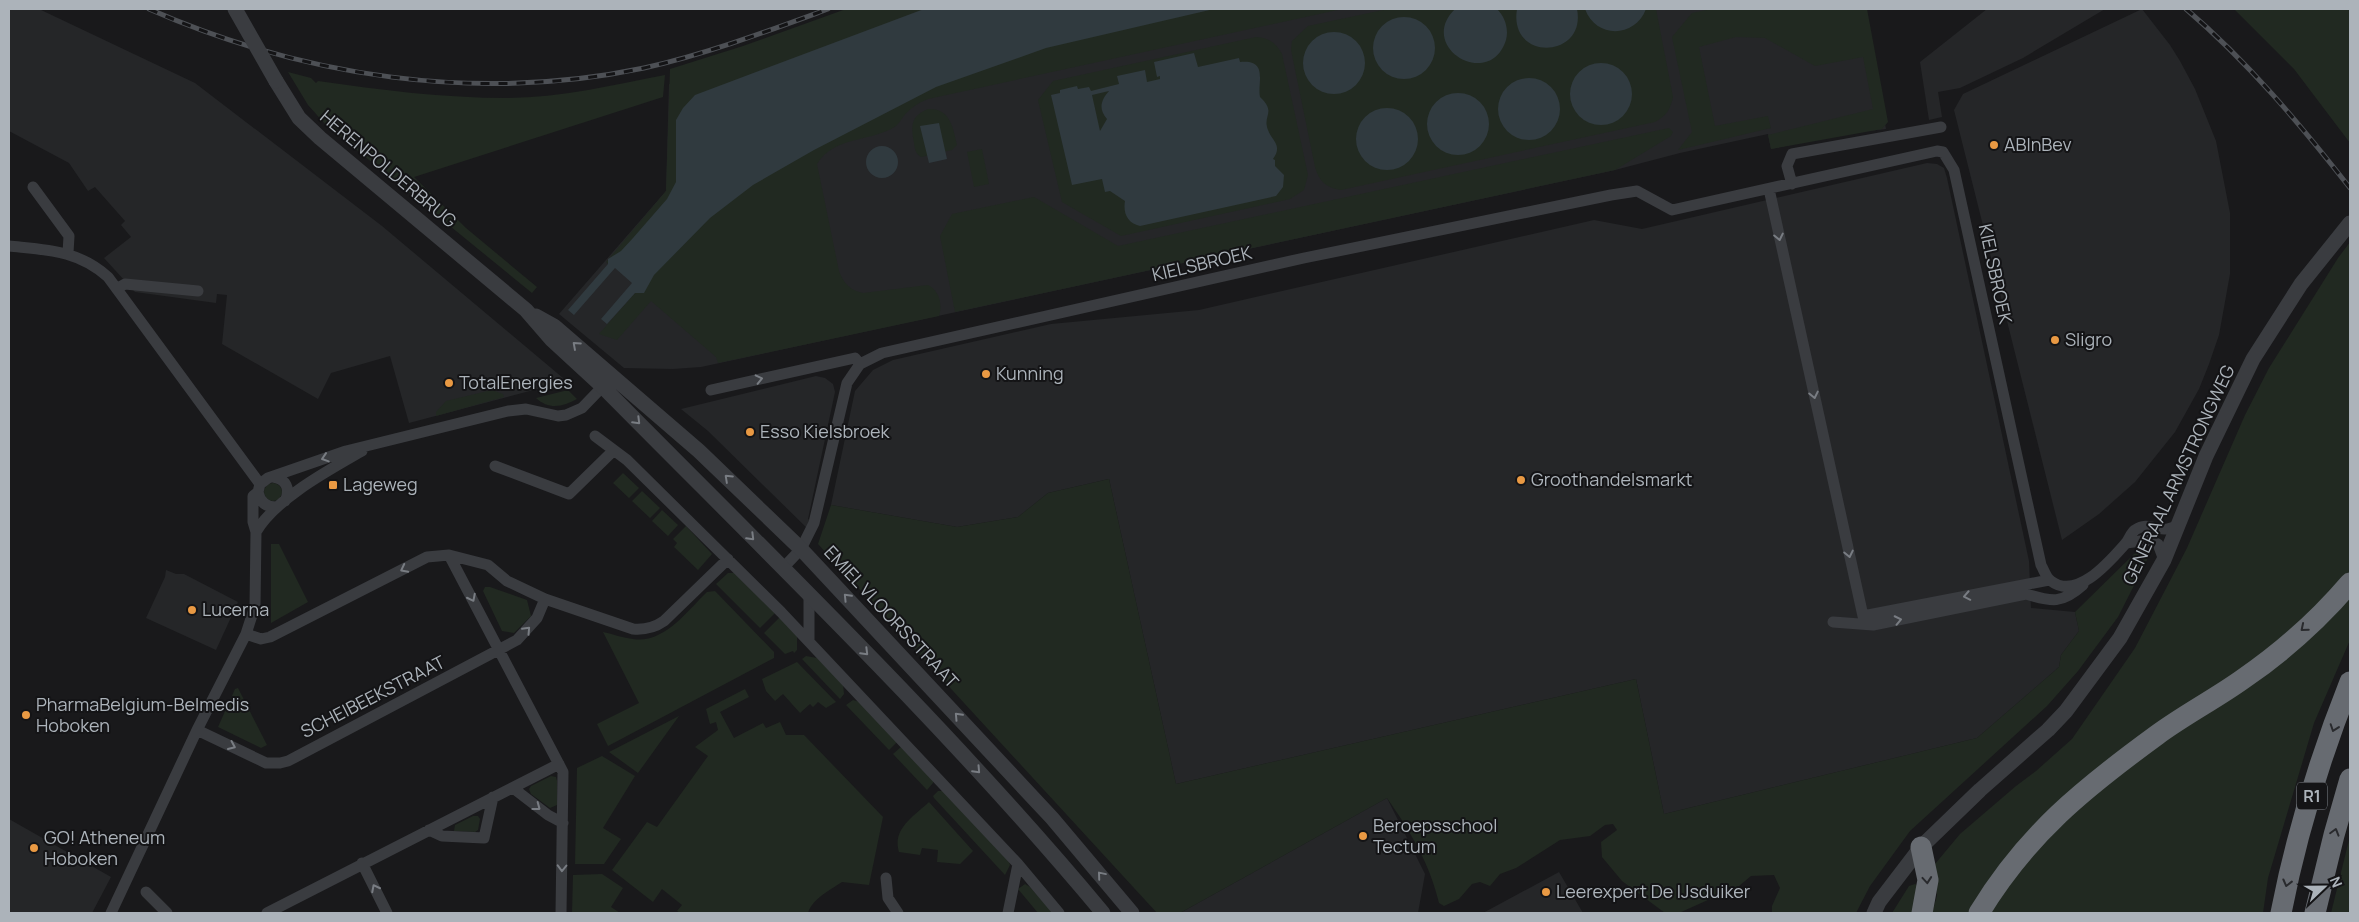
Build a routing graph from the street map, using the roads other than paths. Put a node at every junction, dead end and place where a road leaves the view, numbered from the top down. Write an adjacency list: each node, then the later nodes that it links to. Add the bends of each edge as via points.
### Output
1 (235, 9): 12 (street, HERENPOLDERBRUG, bridge, via 299,118 526,310 552,340)
2 (1941, 126): 3 (street, via 1792,154 1787,166)
3 (1792, 184): 5 (street, KIELSBROEK); 29 (street, KIELSBROEK, via 1930,152 1946,154 1956,180 2041,565)
4 (33, 187): 8 (street, via 69,236)
5 (1768, 189): 11 (street, KIELSBROEK, via 1672,210 1637,191 1611,195 1304,258 901,348); 34 (street, one-way to 34)
6 (2350, 223): 22 (street, GENERAAL ARMSTRONGWEG, via 2300,284 2253,359 2206,456 2179,525)
7 (9, 246): 8 (street)
8 (68, 253): 9 (street, via 92,264)
9 (118, 288): 10 (street, via 125,284); 19 (street)
10 (198, 291)
11 (860, 364): 13 (street, one-way to 11, via 855,358); 24 (street, via 848,383 814,523)
12 (607, 382): 15 (street, via 582,408 566,415 526,409 508,411); 24 (street, EMIEL VLOORSSTRAAT, one-way to 12, via 700,451); 27 (street, one-way to 27)
13 (711, 390)
14 (595, 436): 16 (street)
15 (372, 445): 18 (street, one-way to 18, via 323,458); 20 (street, via 326,471)
16 (614, 450): 17 (street, via 569,494); 26 (street)
17 (495, 466)
18 (273, 477): 19 (street); 20 (street, via 282,480 286,486 288,494)
19 (259, 488): 20 (street, via 263,503 269,506); 21 (street, via 253,496)
20 (280, 504): 21 (street)
21 (256, 532): 37 (street, via 254,606)
22 (2164, 538): 23 (street); 23 (street, via 2155,526 2146,526 2134,531); 49 (street, GENERAAL ARMSTRONGWEG, via 2164,560 2120,638 2066,711)
23 (2126, 543): 28 (street)
24 (801, 549): 27 (street); 63 (street, EMIEL VLOORSSTRAAT, one-way to 24, via 1052,818)
25 (449, 555): 32 (street, via 488,566 507,580); 37 (street, one-way to 37, via 427,557 270,638); 39 (street, one-way to 39)
26 (728, 559): 32 (street, via 664,621 645,630 632,629); 38 (street)
27 (783, 568): 31 (street)
28 (2092, 577): 29 (street, via 2068,588); 33 (street, via 2068,598)
29 (2049, 580): 33 (street); 34 (street, one-way to 34)
30 (2350, 584): 42 (highway, one-way to 42, via 2320,616 2244,679)
31 (809, 595): 38 (street); 62 (street, one-way to 62, via 984,776)
32 (545, 599): 39 (street, SCHEIBEEKSTRAAT, one-way to 32, via 528,631)
33 (2046, 600): 36 (street, one-way to 33, via 2026,594)
34 (1863, 616): 36 (street)
35 (1833, 622): 36 (street)
36 (1873, 625)
37 (246, 634): 41 (street)
38 (809, 641): 51 (street)
39 (499, 651): 41 (street, SCHEIBEEKSTRAAT, one-way to 39, via 266,762 288,761); 43 (street)
40 (2350, 682): 68 (highway, R1, one-way to 68, via 2305,818)
41 (197, 730): 54 (street)
42 (2158, 734): 66 (highway, via 2123,752 2041,816 1991,871); 67 (highway, via 2047,824 2000,880)
43 (560, 764): 45 (street); 47 (street, via 564,781)
44 (2350, 779): 69 (highway, R1, one-way to 44)
45 (513, 788): 46 (street); 47 (street, one-way to 47)
46 (494, 797): 48 (street); 48 (street, via 484,838 442,836)
47 (563, 823): 58 (street, one-way to 58)
48 (429, 830): 50 (street)
49 (1922, 847): 64 (street, GENERAAL ARMSTRONGWEG); 65 (highway, one-way to 65, via 1928,880)
50 (362, 863): 56 (street); 57 (street, one-way to 50)
51 (1018, 864): 60 (street); 61 (street)
52 (886, 878): 59 (street, via 888,898)
53 (146, 892): 55 (street)
54 (111, 913)
55 (167, 913)
56 (267, 913)
57 (387, 913)
58 (561, 913)
59 (898, 913)
60 (1008, 913)
61 (1060, 913)
62 (1103, 913)
63 (1132, 913)
64 (1874, 913)
65 (1922, 913)
66 (1964, 913)
67 (1979, 913)
68 (2281, 913)
69 (2315, 913)

